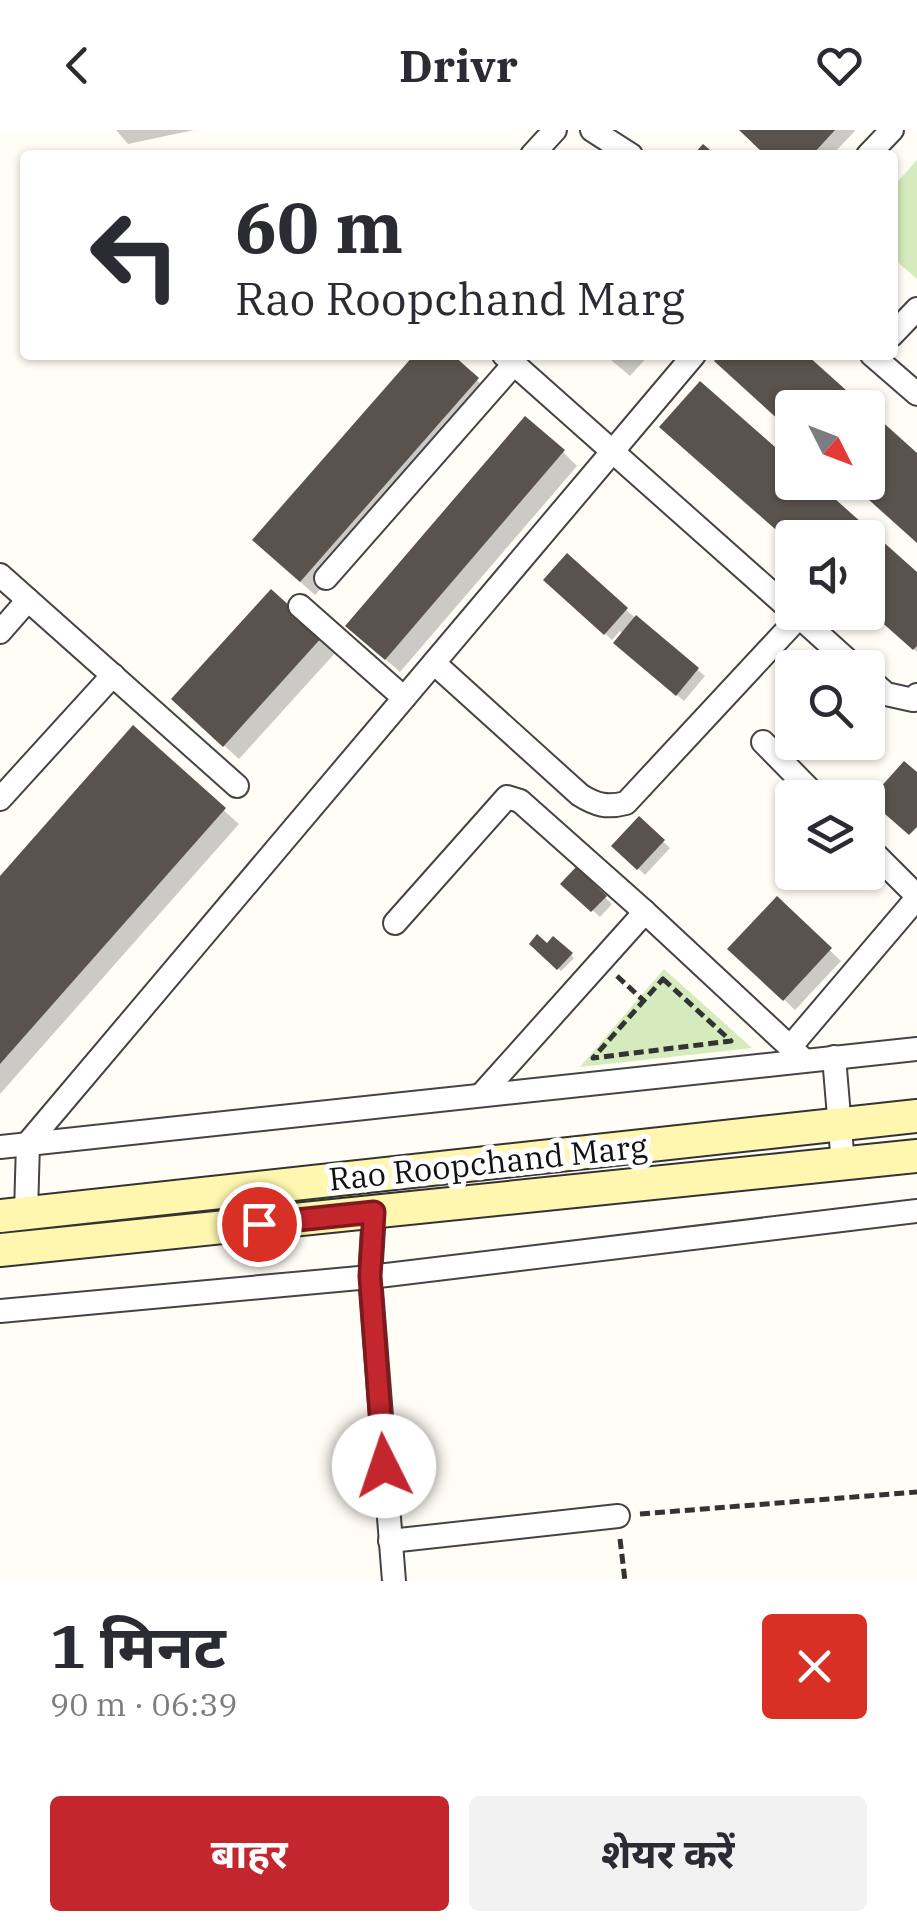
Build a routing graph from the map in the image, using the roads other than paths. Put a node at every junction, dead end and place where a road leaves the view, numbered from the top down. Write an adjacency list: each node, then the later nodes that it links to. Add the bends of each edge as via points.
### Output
1 (555, 130): 4 (street)
2 (592, 130): 5 (street)
3 (892, 130): 6 (street)
4 (537, 150)
5 (623, 150)
6 (873, 150)
7 (917, 309): 8 (street)
8 (898, 330)
9 (508, 360): 16 (street)
10 (510, 360): 14 (street)
11 (690, 360): 14 (street)
12 (879, 360): 13 (street)
13 (917, 394)
14 (613, 452): 17 (street); 24 (street)
15 (0, 575): 18 (street)
16 (326, 578)
17 (775, 596)
18 (28, 600): 22 (street); 25 (street)
19 (300, 606): 28 (street)
20 (781, 630): 24 (street, via 626,803 612,807 580,795)
21 (813, 630): 23 (street)
22 (0, 632)
23 (836, 650)
24 (434, 662): 28 (street)
25 (113, 674): 31 (street); 32 (street)
26 (885, 693): 27 (street, via 912,700)
27 (917, 695)
28 (404, 698): 43 (street)
29 (763, 742): 30 (street)
30 (800, 780)
31 (237, 786)
32 (0, 799)
33 (885, 864): 34 (street)
34 (917, 897): 38 (street)
35 (645, 912): 36 (street, via 520,801 507,797); 38 (street); 40 (street)
36 (396, 922)
37 (917, 1048): 39 (street)
38 (798, 1053): 39 (street); 40 (street)
39 (834, 1057): 42 (street)
40 (481, 1095): 43 (street)
41 (917, 1116): 42 (main road, Rao Roopchand Marg)
42 (840, 1124): 46 (street); 49 (main road, Rao Roopchand Marg)
43 (28, 1143): 44 (street); 49 (street)
44 (0, 1147)
45 (917, 1156): 46 (main road, Rao Roopchand Marg)
46 (843, 1164): 48 (main road, Rao Roopchand Marg)
47 (917, 1211): 51 (street)
48 (374, 1212): 50 (main road, Rao Roopchand Marg); 51 (street)
49 (13, 1215)
50 (0, 1250)
51 (370, 1276): 52 (street); 54 (street)
52 (0, 1311)
53 (618, 1516): 54 (street)
54 (390, 1541): 55 (street)
55 (394, 1581)

